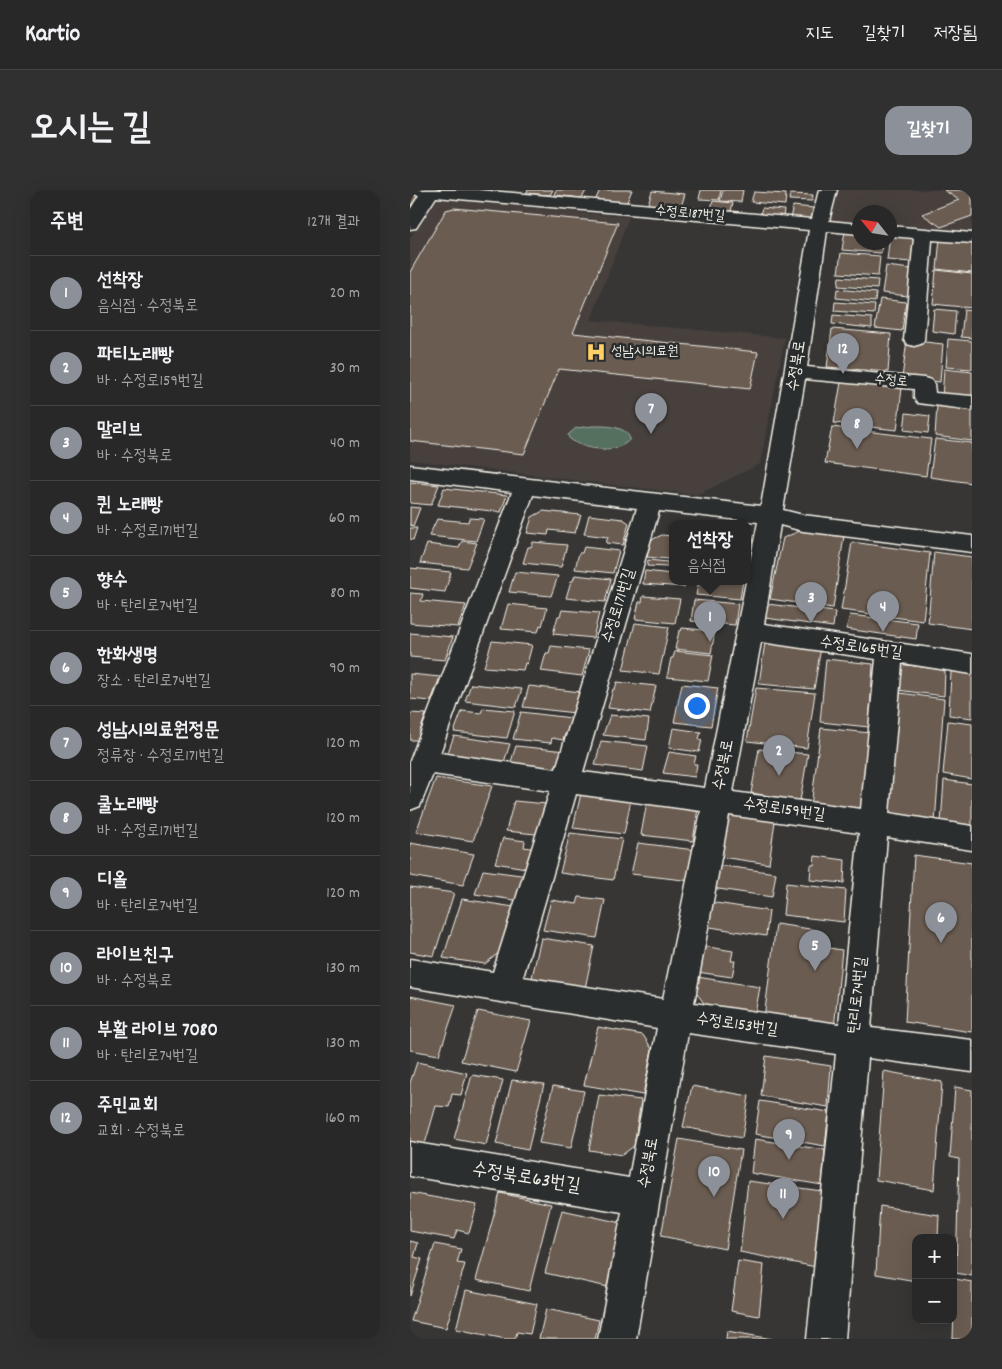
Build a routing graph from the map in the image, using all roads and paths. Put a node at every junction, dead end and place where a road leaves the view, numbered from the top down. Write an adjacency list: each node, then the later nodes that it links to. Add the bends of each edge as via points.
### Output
1 (427, 190): 4 (street, 수정로187번길); 5 (street)
2 (644, 190): 4 (street)
3 (828, 190): 6 (street, 수정북로)
4 (637, 209): 6 (street, 수정로187번길)
5 (410, 224)
6 (819, 225): 7 (street, 수정로187번길); 12 (street, 수정북로)
7 (852, 227)
8 (897, 232): 9 (street)
9 (924, 234): 10 (street); 11 (street)
10 (972, 238)
11 (914, 340)
12 (796, 372): 13 (street, 수정로, via 924,384 925,398); 17 (street, 수정북로)
13 (972, 403)
14 (410, 472): 15 (street)
15 (525, 487): 16 (street); 23 (street)
16 (650, 502): 17 (street); 24 (street, 수정로171번길)
17 (770, 515): 18 (street, via 808,509); 19 (street, via 803,523); 20 (street, 수정북로)
18 (972, 529)
19 (972, 544)
20 (750, 631): 21 (street, 수정로165번길); 26 (street, 수정북로)
21 (890, 652): 22 (street, 수정로165번길); 27 (street, 탄리로74번길)
22 (972, 664)
23 (424, 762): 24 (street, 수정로159번길); 25 (street)
24 (565, 782): 26 (street, 수정로159번길); 30 (street)
25 (410, 798)
26 (717, 801): 27 (street, 수정로159번길); 31 (street, 수정북로)
27 (874, 823): 28 (street, 수정로159번길); 32 (street, 탄리로74번길)
28 (972, 838)
29 (410, 973): 30 (street, 수정로153번길)
30 (504, 988): 31 (street, 수정로153번길)
31 (675, 1016): 32 (street, 수정로153번길); 35 (street, 수정북로)
32 (853, 1042): 33 (street, 수정로153번길); 37 (street, 탄리로74번길)
33 (972, 1056)
34 (410, 1160): 35 (street, 수정북로63번길)
35 (643, 1198): 36 (street, 수정북로)
36 (617, 1339)
37 (826, 1339)

